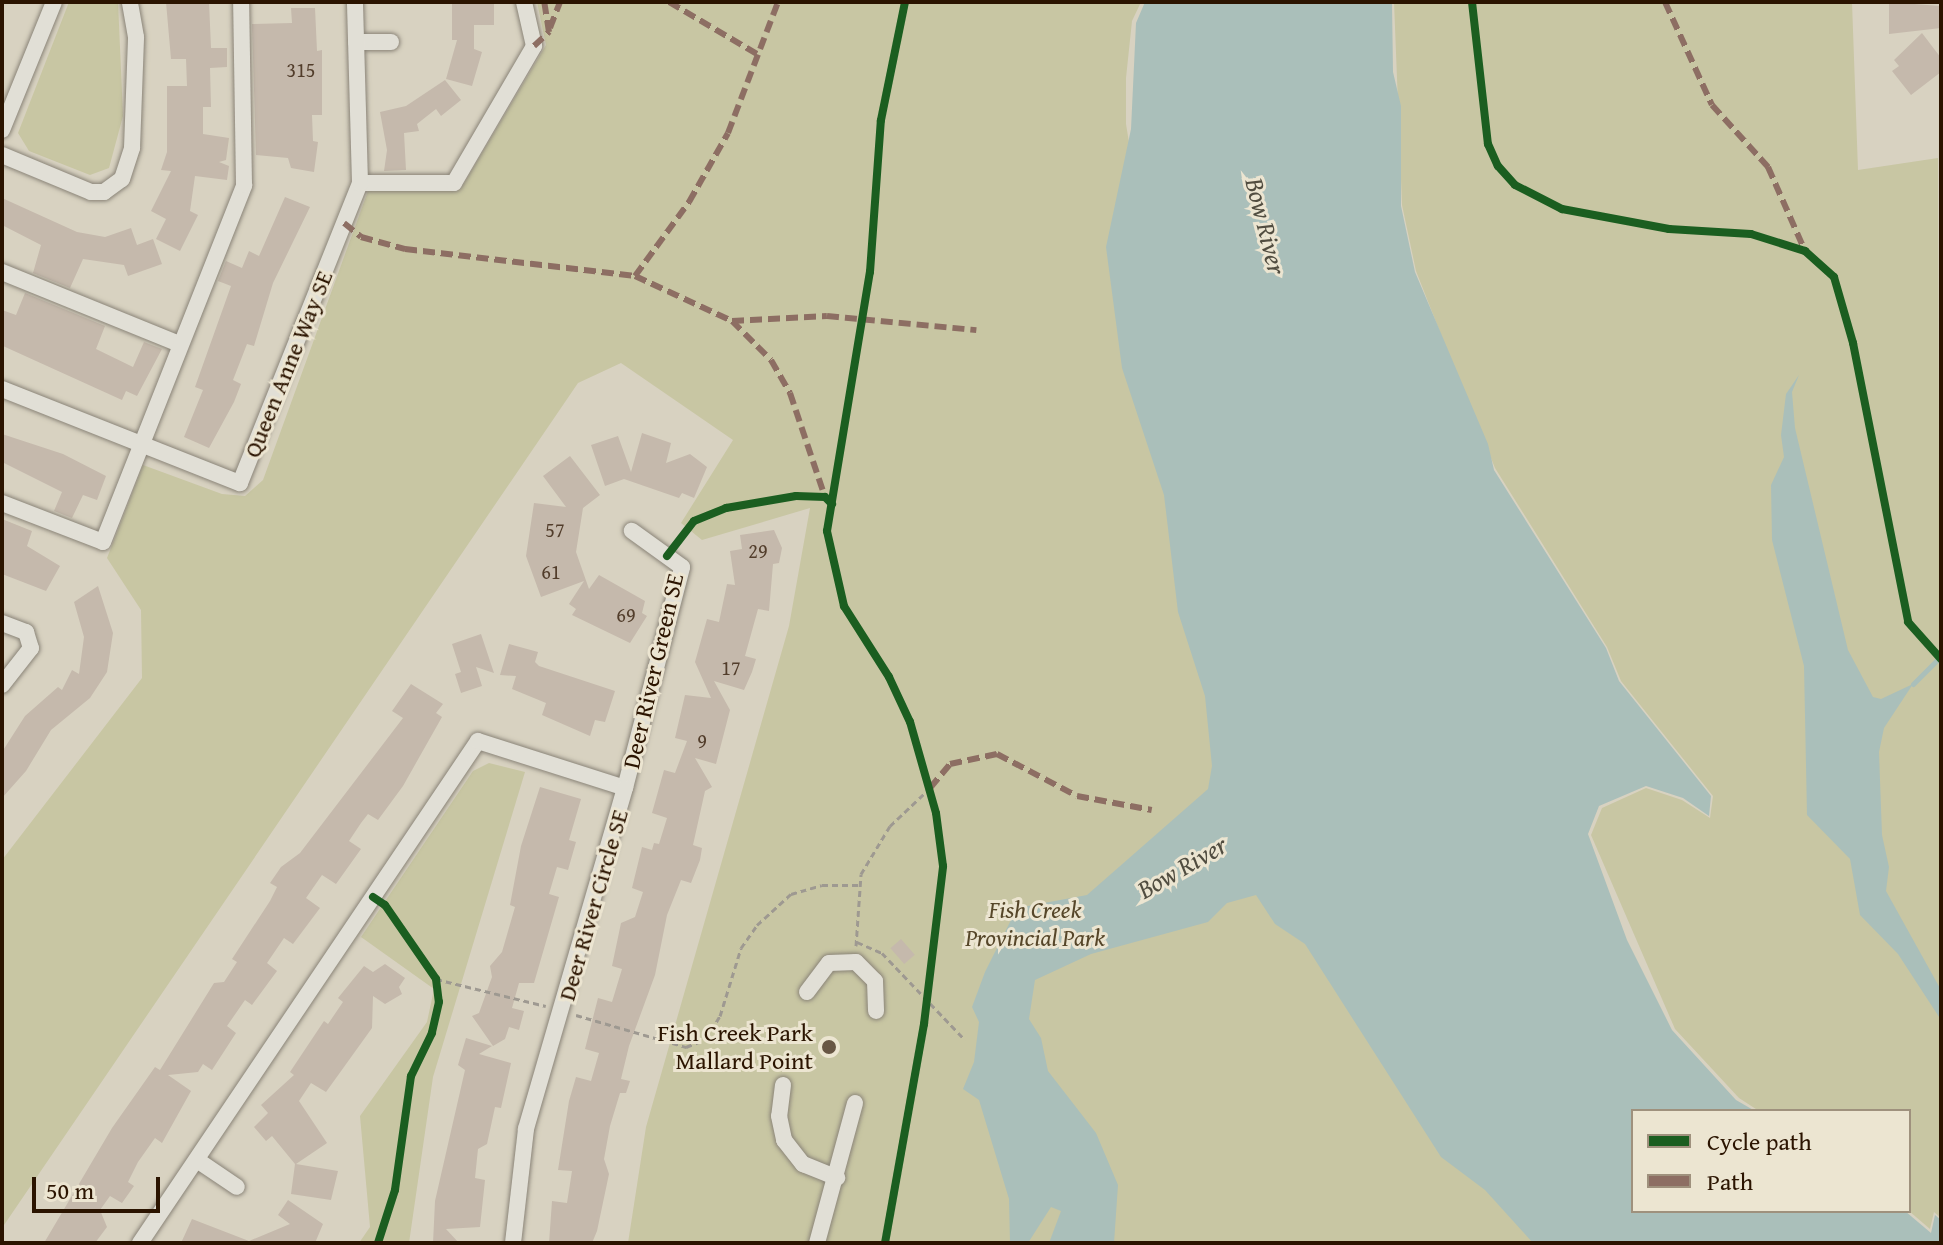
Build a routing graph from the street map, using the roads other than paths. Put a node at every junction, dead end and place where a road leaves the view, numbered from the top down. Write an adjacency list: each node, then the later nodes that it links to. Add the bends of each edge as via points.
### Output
1 (54, 2): 8 (street)
2 (130, 2): 9 (street, via 136,37 132,148 122,179 104,192 91,192)
3 (241, 2): 12 (street, via 244,185)
4 (355, 2): 6 (street, Queen Anne Way SE)
5 (524, 2): 10 (street, via 534,46 454,183)
6 (356, 42): 7 (street); 10 (street, Queen Anne Way SE)
7 (391, 42)
8 (2, 130)
9 (2, 155)
10 (360, 183): 14 (street, Queen Anne Way SE, via 240,483)
11 (2, 272): 12 (street)
12 (179, 344): 14 (street)
13 (2, 389): 14 (street, Queen Anne Way SE)
14 (140, 444): 15 (street, via 103,542)
15 (2, 503)
16 (632, 531): 19 (street, Deer River Green SE, via 682,567)
17 (2, 623): 18 (street, via 26,632 31,648)
18 (2, 685)
19 (625, 788): 24 (street, Deer River Circle SE, via 478,741); 28 (street, Deer River Circle SE, via 526,1129)
20 (807, 992): 21 (street, via 829,963 856,962 875,981)
21 (876, 1011)
22 (783, 1085): 25 (street, via 779,1116 784,1140 803,1164)
23 (855, 1103): 25 (street)
24 (197, 1160): 26 (street); 27 (street, Deer River Circle SE)
25 (837, 1178): 29 (street)
26 (237, 1187)
27 (140, 1243)
28 (513, 1243)
29 (817, 1243)

